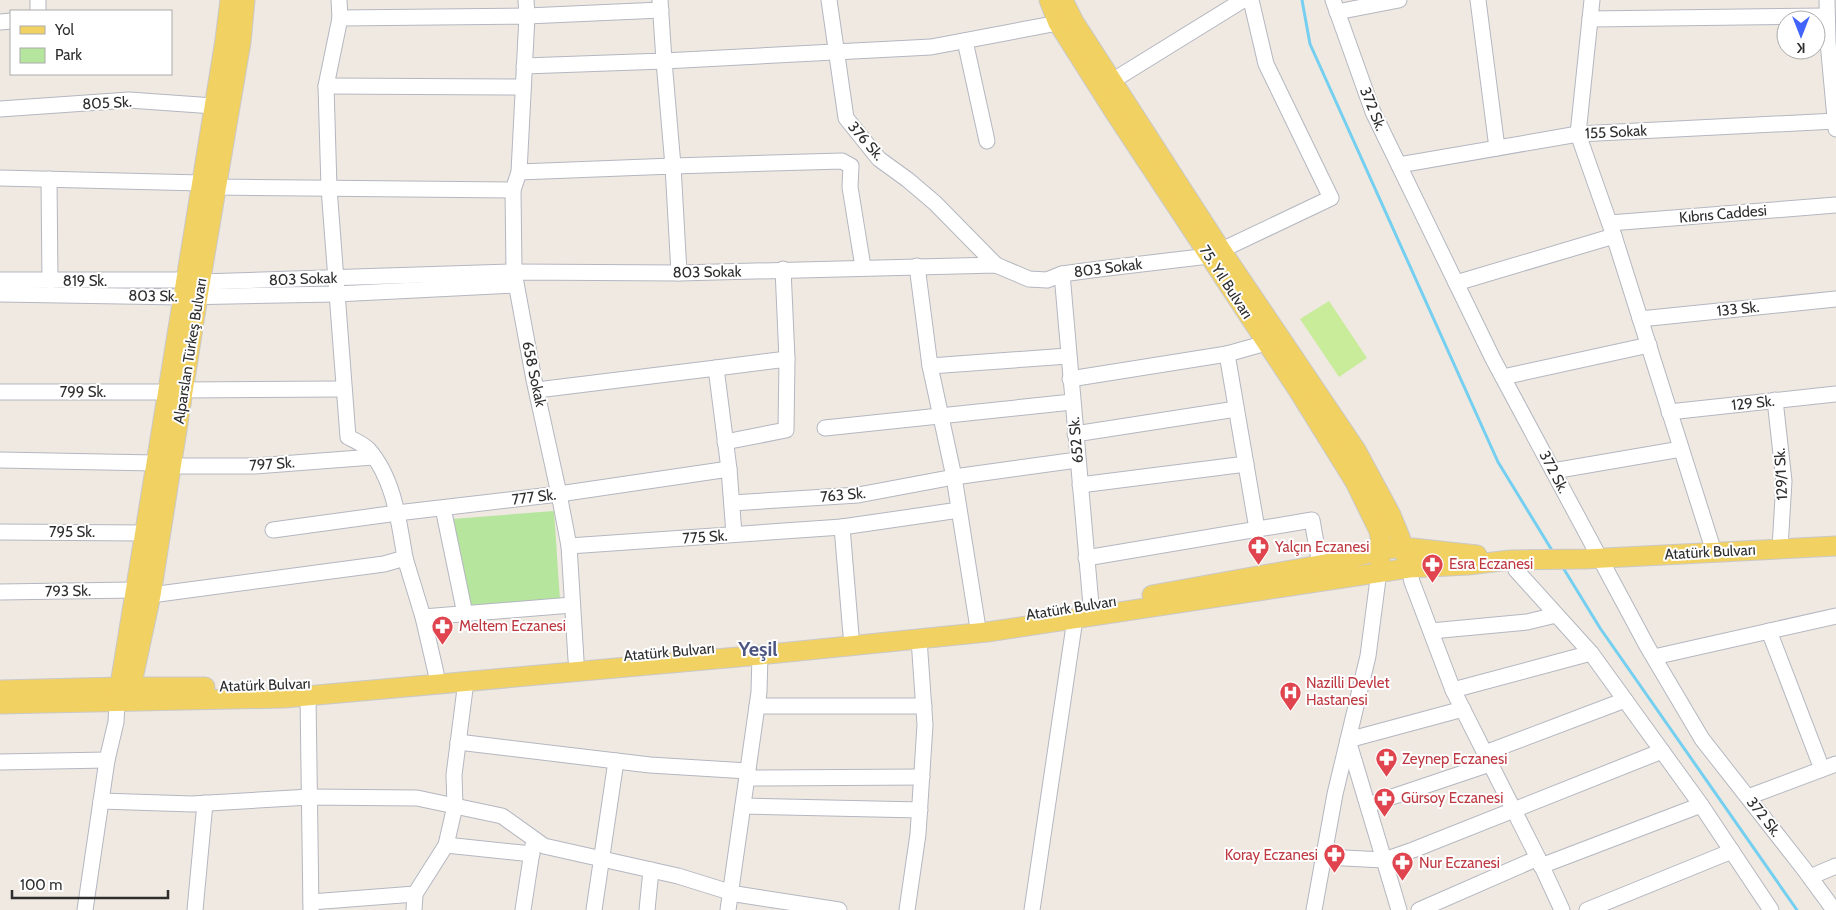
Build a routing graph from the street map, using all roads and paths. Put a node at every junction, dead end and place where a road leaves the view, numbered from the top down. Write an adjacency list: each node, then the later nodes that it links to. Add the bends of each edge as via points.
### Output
1 (230, 0): 29 (main road, Alparslan Türkeş Bulvarı)
2 (246, 0): 40 (main road, Alparslan Türkeş Bulvarı, via 241,42)
3 (339, 0): 18 (street)
4 (526, 0): 16 (street, 658 Sokak)
5 (829, 0): 23 (street, 376 Sk.)
6 (1049, 0): 20 (main road, 75. Yıl Bulvarı)
7 (1063, 0): 26 (main road, 75. Yıl Bulvarı)
8 (1243, 0): 26 (street)
9 (1251, 0): 45 (street, 803 Sokak, via 1266,64 1331,198)
10 (1399, 0): 15 (street)
11 (1478, 0): 34 (street)
12 (1592, 0): 19 (street)
13 (1827, 0): 17 (street)
14 (661, 5): 16 (street); 24 (street)
15 (1335, 6): 35 (street, 372 Sk., via 1373,112)
16 (527, 16): 18 (street); 25 (street, 658 Sokak)
17 (1827, 16): 19 (street); 21 (street)
18 (340, 18): 27 (street)
19 (1590, 19): 32 (street)
20 (1058, 22): 22 (street); 45 (main road, 75. Yıl Bulvarı)
21 (1833, 40): 31 (street)
22 (966, 41): 23 (street); 33 (street)
23 (836, 52): 24 (street); 46 (street, 376 Sk., via 846,118 879,159 935,203)
24 (664, 61): 25 (street); 36 (street)
25 (524, 66): 28 (street, 658 Sokak)
26 (1112, 81): 45 (main road, 75. Yıl Bulvarı)
27 (326, 86): 28 (street); 41 (street)
28 (522, 87): 37 (street, 658 Sokak)
29 (214, 106): 30 (street, 805 Sk., via 129,100); 40 (main road, Alparslan Türkeş Bulvarı)
30 (0, 109)
31 (1836, 124): 32 (street, 155 Sokak)
32 (1578, 134): 34 (street, 155 Sokak); 44 (street)
33 (987, 140)
34 (1497, 148): 35 (street, 155 Sokak)
35 (1399, 165): 56 (street, 372 Sk.)
36 (673, 166): 37 (street); 48 (street, via 842,160 851,166 850,187); 50 (street)
37 (519, 172): 42 (street, 658 Sokak)
38 (0, 178): 39 (street)
39 (49, 179): 40 (street); 55 (street)
40 (209, 185): 41 (street); 57 (main road, Alparslan Türkeş Bulvarı)
41 (329, 188): 42 (street); 52 (street)
42 (513, 190): 53 (street, 658 Sokak)
43 (1836, 205): 44 (street, Kıbrıs Caddesi)
44 (1612, 229): 56 (street, Kıbrıs Caddesi); 61 (street)
45 (1215, 253): 51 (street, 803 Sokak); 62 (main road, 75. Yıl Bulvarı); 107 (main road, 75. Yıl Bulvarı, via 1356,450 1391,515)
46 (996, 265): 47 (street, 803 Sokak); 51 (street, 803 Sokak, via 1029,280 1046,280)
47 (917, 266): 48 (street, 803 Sokak); 67 (street)
48 (863, 267): 49 (street, 803 Sokak)
49 (783, 269): 50 (street, 803 Sokak); 66 (street)
50 (679, 273): 53 (street, 803 Sokak)
51 (1062, 274): 65 (street, 652 Sk.)
52 (335, 278): 53 (street, 803 Sokak); 57 (street, 803 Sokak); 59 (street)
53 (515, 278): 59 (street, 803 Sk.); 72 (street, 658 Sokak)
54 (0, 280): 55 (street, 819 Sk.)
55 (50, 281): 57 (street, 819 Sk.)
56 (1456, 283): 69 (street, 372 Sk.)
57 (191, 288): 58 (street, 803 Sk.); 59 (street, 803 Sk.); 73 (main road, Alparslan Türkeş Bulvarı)
58 (0, 294)
59 (336, 294): 71 (street)
60 (1836, 299): 61 (street, 133 Sk.)
61 (1640, 319): 63 (street)
62 (1266, 343): 64 (street); 109 (main road, 75. Yıl Bulvarı, via 1354,482 1379,531)
63 (1648, 345): 69 (street); 79 (street)
64 (1227, 354): 70 (street); 78 (street)
65 (1068, 356): 67 (street); 70 (street, 652 Sk.)
66 (787, 359): 68 (street); 83 (street, via 786,430)
67 (930, 366): 80 (street)
68 (716, 368): 72 (street); 83 (street)
69 (1503, 377): 91 (street, 372 Sk.)
70 (1070, 379): 77 (street, 652 Sk.)
71 (344, 389): 73 (street, 799 Sk.); 85 (street, via 348,437 367,448)
72 (538, 390): 94 (street, 658 Sokak)
73 (175, 391): 74 (street, 799 Sk.); 88 (main road, Alparslan Türkeş Bulvarı)
74 (0, 392)
75 (1836, 394): 76 (street, 129 Sk.)
76 (1775, 400): 79 (street, 129 Sk.); 108 (street, 129/1 Sk., via 1784,481)
77 (1072, 402): 80 (street); 82 (street, 652 Sk.)
78 (1236, 409): 82 (street); 89 (street)
79 (1670, 412): 84 (street)
80 (941, 415): 81 (street); 92 (street)
81 (824, 428)
82 (1075, 434): 87 (street, 652 Sk.)
83 (725, 442): 90 (street)
84 (1681, 449): 91 (street); 110 (street)
85 (373, 456): 88 (street, 797 Sk., via 254,466); 98 (street, via 389,486)
86 (0, 460): 88 (street, 797 Sk.)
87 (1078, 460): 92 (street, 763 Sk.); 93 (street, 652 Sk.)
88 (163, 464): 103 (main road, Alparslan Türkeş Bulvarı); 119 (main road, Alparslan Türkeş Bulvarı)
89 (1246, 464): 93 (street); 100 (street)
90 (729, 469): 94 (street, 777 Sk.); 95 (street)
91 (1553, 470): 113 (street, 372 Sk.)
92 (954, 478): 95 (street, 763 Sk., via 858,494); 97 (street)
93 (1080, 485): 112 (street, 652 Sk.)
94 (559, 494): 96 (street, 777 Sk.); 105 (street, 658 Sokak)
95 (732, 502): 104 (street)
96 (443, 508): 98 (street, 777 Sk.); 122 (street)
97 (959, 510): 99 (street, 775 Sk.); 127 (street)
98 (397, 513): 101 (street, 777 Sk.); 111 (street)
99 (842, 527): 104 (street, 775 Sk.); 130 (street)
100 (1257, 529): 112 (street); 115 (street, via 1312,520)
101 (273, 530)
102 (0, 532): 103 (street, 795 Sk.)
103 (144, 533): 119 (main road, Alparslan Türkeş Bulvarı)
104 (734, 534): 105 (street, 775 Sk.)
105 (568, 546): 120 (street, 658 Sokak)
106 (1836, 546): 108 (main road, Atatürk Bulvarı)
107 (1403, 547): 109 (main road, Atatürk Bulvarı); 114 (main road, Atatürk Bulvarı); 116 (main road, 75. Yıl Bulvarı)
108 (1780, 548): 110 (main road, Atatürk Bulvarı)
109 (1381, 550): 115 (main road, Atatürk Bulvarı); 117 (main road, 75. Yıl Bulvarı)
110 (1714, 552): 113 (main road, Atatürk Bulvarı)
111 (405, 558): 119 (street, 793 Sk., via 384,564); 125 (street)
112 (1086, 558): 121 (street, 652 Sk.)
113 (1592, 558): 114 (main road, Atatürk Bulvarı); 134 (street, 372 Sk.)
114 (1514, 560): 116 (main road, Atatürk Bulvarı); 123 (street, via 1516,570)
115 (1320, 565): 121 (main road, Atatürk Bulvarı)
116 (1409, 568): 117 (main road, Atatürk Bulvarı); 128 (street)
117 (1379, 572): 126 (main road, Atatürk Bulvarı); 149 (street, via 1368,656)
118 (0, 592): 119 (street, 793 Sk.)
119 (143, 592): 142 (main road, Alparslan Türkeş Bulvarı)
120 (572, 605): 122 (street); 135 (street, 658 Sokak)
121 (1091, 605): 127 (main road, Atatürk Bulvarı)
122 (465, 614): 125 (street)
123 (1556, 615): 128 (street, via 1527,622); 132 (street)
124 (1836, 616): 129 (street)
125 (424, 617): 136 (street)
126 (1075, 619): 131 (main road, Atatürk Bulvarı); 192 (street)
127 (977, 622): 130 (main road, Atatürk Bulvarı)
128 (1431, 631): 140 (street)
129 (1769, 631): 134 (street); 156 (street)
130 (851, 635): 135 (main road, Atatürk Bulvarı)
131 (919, 639): 133 (main road, Atatürk Bulvarı); 147 (street)
132 (1591, 653): 140 (street); 144 (street)
133 (760, 655): 137 (main road, Atatürk Bulvarı); 146 (street)
134 (1654, 657): 160 (street, 372 Sk., via 1702,738)
135 (576, 660): 136 (main road, Atatürk Bulvarı)
136 (436, 673): 138 (main road, Atatürk Bulvarı)
137 (466, 681): 138 (main road, Atatürk Bulvarı); 150 (street)
138 (347, 687): 141 (main road, Atatürk Bulvarı); 143 (main road, Atatürk Bulvarı)
139 (0, 690): 142 (main road, Atatürk Bulvarı)
140 (1453, 690): 148 (street)
141 (284, 692): 142 (main road, Atatürk Bulvarı); 143 (main road, Atatürk Bulvarı)
142 (124, 694): 145 (main road, Atatürk Bulvarı); 153 (street)
143 (308, 696): 159 (street)
144 (1625, 700): 151 (street); 152 (street)
145 (0, 704)
146 (757, 706): 147 (street); 157 (street)
147 (924, 706): 158 (street)
148 (1462, 709): 149 (street); 152 (street)
149 (1348, 740): 163 (street); 172 (street)
150 (458, 742): 154 (street); 165 (street)
151 (1662, 751): 164 (street); 167 (street)
152 (1488, 759): 163 (street); 167 (street)
153 (107, 760): 155 (street); 161 (street)
154 (616, 761): 157 (street); 173 (street)
155 (0, 762)
156 (1829, 766): 160 (street)
157 (747, 774): 158 (street); 166 (street)
158 (922, 777): 168 (street)
159 (310, 797): 162 (street); 165 (street, via 417,798); 181 (street)
160 (1748, 798): 178 (street, 372 Sk.)
161 (102, 801): 162 (street); 183 (street)
162 (205, 803): 184 (street)
163 (1368, 805): 174 (street)
164 (1701, 805): 171 (street); 175 (street)
165 (455, 806): 169 (street); 170 (street, via 502,816)
166 (742, 806): 168 (street); 179 (street)
167 (1513, 809): 174 (street); 175 (street)
168 (920, 810): 191 (street)
169 (446, 845): 170 (street); 180 (street)
170 (533, 847): 173 (street, via 544,846); 186 (street)
171 (1732, 851): 197 (street); 198 (street)
172 (1324, 857): 174 (street); 193 (street)
173 (602, 859): 177 (street); 187 (street)
174 (1384, 860): 194 (street)
175 (1540, 862): 195 (street); 196 (street)
176 (1836, 866): 178 (street)
177 (652, 870): 179 (street); 188 (street)
178 (1810, 877): 199 (street, 372 Sk.)
179 (730, 892): 182 (street); 189 (street)
180 (415, 894): 181 (street); 185 (street)
181 (311, 906)
182 (818, 908): 190 (street)
183 (85, 910)
184 (195, 910)
185 (414, 910)
186 (523, 910)
187 (594, 910)
188 (647, 910)
189 (728, 910)
190 (839, 910)
191 (907, 910)
192 (1032, 910)
193 (1314, 910)
194 (1399, 910)
195 (1419, 910)
196 (1562, 910)
197 (1587, 910)
198 (1771, 910)
199 (1834, 910)

